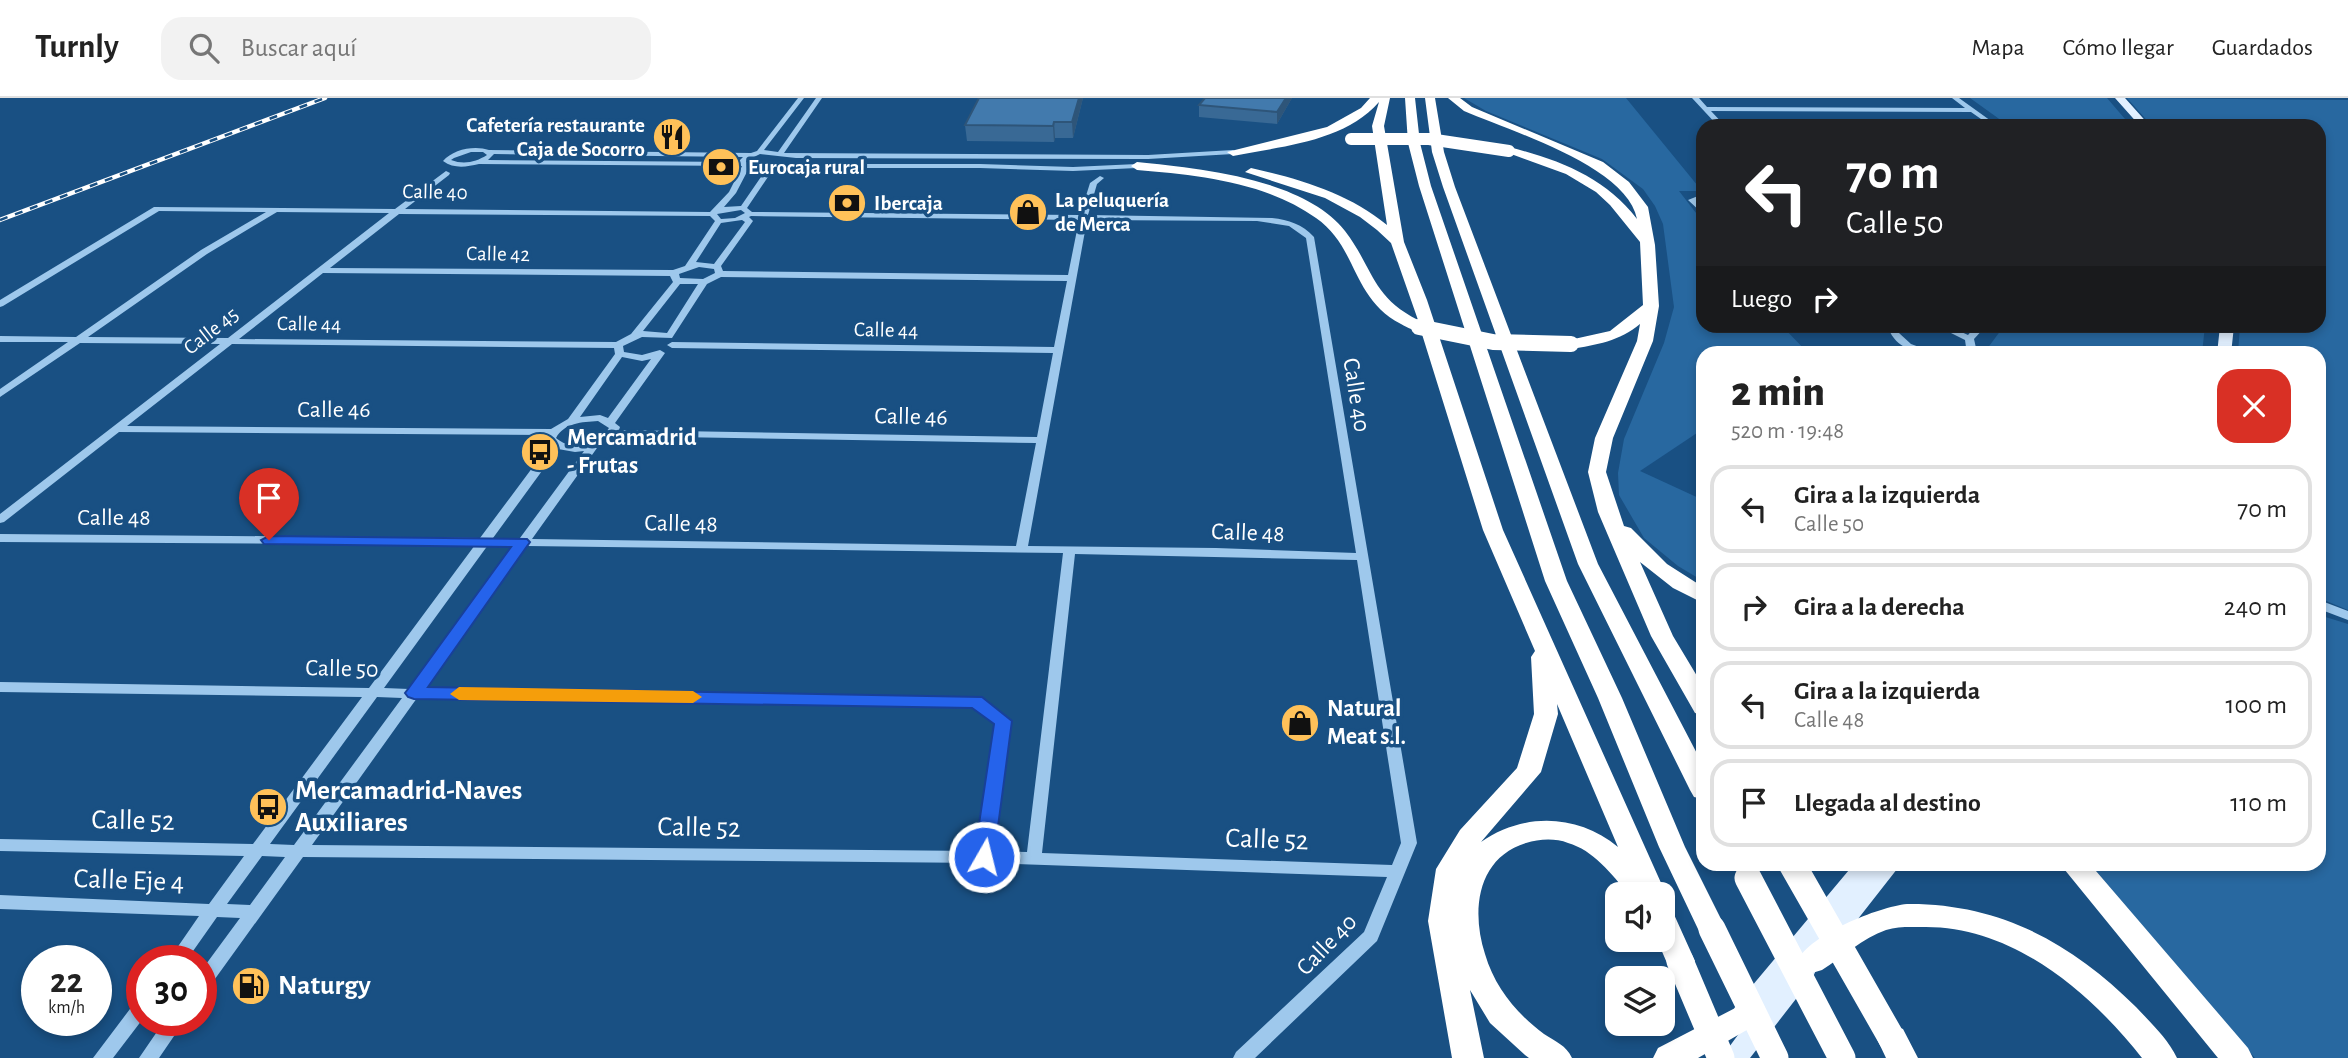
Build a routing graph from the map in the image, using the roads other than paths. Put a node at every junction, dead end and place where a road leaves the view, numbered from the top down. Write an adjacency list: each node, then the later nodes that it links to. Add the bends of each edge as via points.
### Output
1 (801, 98): 20 (street)
2 (819, 98): 22 (street)
3 (1376, 98): 21 (highway, via 1354,118 1322,132)
4 (1385, 98): 36 (highway, via 1378,126)
5 (1410, 98): 116 (highway, bridge, via 1418,163 1556,581 1672,847)
6 (1430, 98): 82 (highway, via 1449,187 1588,564)
7 (1453, 98): 37 (highway, via 1468,109 1599,165 1625,185 1641,207)
8 (1695, 98): 12 (street)
9 (1707, 98): 13 (street)
10 (1955, 98): 14 (street)
11 (2120, 98): 18 (main road)
12 (1706, 108): 13 (street); 15 (street)
13 (1717, 108): 14 (street); 16 (street)
14 (1972, 110): 17 (street)
15 (1716, 119)
16 (1727, 119)
17 (1985, 119)
18 (2138, 119)
19 (489, 152): 23 (street); 24 (street, via 489,158); 24 (street, via 464,151 447,160)
20 (759, 152): 22 (street); 23 (street)
21 (1233, 152): 22 (street, via 1148,157); 37 (highway, bridge, via 1351,139 1429,139 1509,151 1548,162 1607,192 1625,209)
22 (784, 153): 25 (street, via 788,160)
23 (749, 155): 26 (street, via 741,161)
24 (479, 162): 26 (street)
25 (781, 164): 27 (street); 28 (street)
26 (744, 165): 28 (street); 34 (street)
27 (1137, 166): 36 (highway, via 1220,167 1292,182 1355,206); 45 (highway, bridge, via 1220,177 1310,209 1337,228 1377,301 1419,327 1493,342 1571,344 1626,331)
28 (772, 167): 33 (street)
29 (446, 173): 32 (street, Calle 45)
30 (1100, 178): 35 (street, via 1094,183)
31 (277, 209): 32 (street, Calle 40); 44 (street, Calle 40, via 157,209); 51 (street, via 204,252)
32 (397, 211): 34 (street, Calle 40); 39 (street, Calle 45)
33 (746, 213): 34 (street); 34 (street); 35 (street, Calle 40); 40 (street, via 749,221)
34 (717, 215): 38 (street)
35 (1083, 218): 42 (street); 72 (street, Calle 40, via 1285,221 1301,227 1310,237)
36 (1397, 242): 77 (highway, via 1493,530)
37 (1648, 245): 45 (highway)
38 (689, 266): 40 (street); 41 (street)
39 (321, 270): 41 (street, Calle 42); 53 (street, Calle 45)
40 (718, 270): 42 (street); 43 (street)
41 (676, 277): 43 (street, Calle 42); 48 (street)
42 (1072, 278): 55 (street)
43 (704, 282): 52 (street)
44 (0, 304)
45 (1651, 306): 65 (highway, via 1645,341 1604,438 1597,471)
46 (1957, 333): 50 (street)
47 (1975, 333): 50 (street)
48 (635, 335): 52 (street, Calle 44, via 651,333); 56 (street)
49 (0, 339): 51 (street, Calle 44)
50 (1969, 339): 54 (street)
51 (80, 340): 53 (street, Calle 44); 58 (street)
52 (671, 340): 55 (street, Calle 44); 57 (street)
53 (229, 341): 56 (street, Calle 44); 61 (street, Calle 45)
54 (1971, 346)
55 (1058, 349): 63 (street)
56 (619, 350): 57 (street, Calle 44, via 642,358); 59 (street)
57 (658, 355): 60 (street)
58 (0, 394)
59 (572, 421): 60 (street, Calle 46, via 600,418); 62 (street)
60 (612, 428): 63 (street, Calle 46); 64 (street, via 605,441)
61 (116, 429): 62 (street, Calle 46); 66 (street, Calle 45)
62 (553, 439): 64 (street, Calle 46, via 566,448); 68 (street)
63 (1040, 440): 70 (street)
64 (594, 445): 69 (street)
65 (1608, 512): 73 (highway, via 1640,552); 81 (highway, via 1662,636)
66 (0, 520)
67 (0, 538): 68 (street, Calle 48)
68 (483, 542): 69 (street, Calle 48); 79 (street)
69 (522, 542): 70 (street, Calle 48); 80 (street)
70 (1021, 550): 71 (street, Calle 48)
71 (1069, 551): 72 (street, Calle 48); 87 (street)
72 (1362, 557): 88 (street, Calle 40, via 1407,822 1409,844)
73 (1696, 592)
74 (2326, 607): 76 (street)
75 (2326, 612): 76 (street)
76 (2348, 618)
77 (1540, 641): 95 (highway); 110 (highway, via 1546,714 1528,772 1469,836 1450,869 1442,921)
78 (0, 687): 79 (street, Calle 50)
79 (374, 692): 80 (street, Calle 50); 84 (street)
80 (414, 693): 85 (street); 86 (street, Calle 50, via 975,702 1003,721)
81 (1696, 695)
82 (1696, 776)
83 (0, 845): 84 (street, Calle 52)
84 (259, 850): 85 (street, Calle 52); 97 (street)
85 (302, 851): 86 (street, Calle 52); 98 (street)
86 (984, 857): 87 (street, Calle 52)
87 (1034, 858): 88 (street, Calle 52)
88 (1398, 871): 109 (street, Calle 40, via 1371,936)
89 (1796, 871): 106 (highway, bridge)
90 (1862, 871): 103 (main road)
91 (1884, 871): 101 (main road)
92 (2079, 871): 119 (highway)
93 (1744, 872): 117 (highway, bridge)
94 (1634, 882): 111 (highway, via 1621,863 1588,839 1554,828 1525,831 1502,841 1481,858 1468,885 1464,922 1470,958 1483,992 1510,1025)
95 (1647, 882)
96 (0, 902): 97 (street, Calle Eje 4)
97 (214, 910): 98 (street, Calle Eje 4); 99 (street)
98 (255, 912): 102 (street)
99 (188, 945)
100 (1675, 948): 114 (highway, bridge)
101 (1811, 961): 115 (main road); 118 (highway, via 1881,920 1923,914 1962,916 2001,930 2075,973 2113,1003)
102 (217, 963)
103 (1741, 1018): 112 (highway); 113 (main road)
104 (126, 1027): 107 (street)
105 (164, 1036): 108 (street)
106 (1897, 1049)
107 (102, 1058)
108 (148, 1058)
109 (1242, 1058)
110 (1468, 1058)
111 (1556, 1058)
112 (1669, 1058)
113 (1707, 1058)
114 (1721, 1058)
115 (1734, 1058)
116 (1775, 1058)
117 (1842, 1058)
118 (2161, 1058)
119 (2237, 1058)

